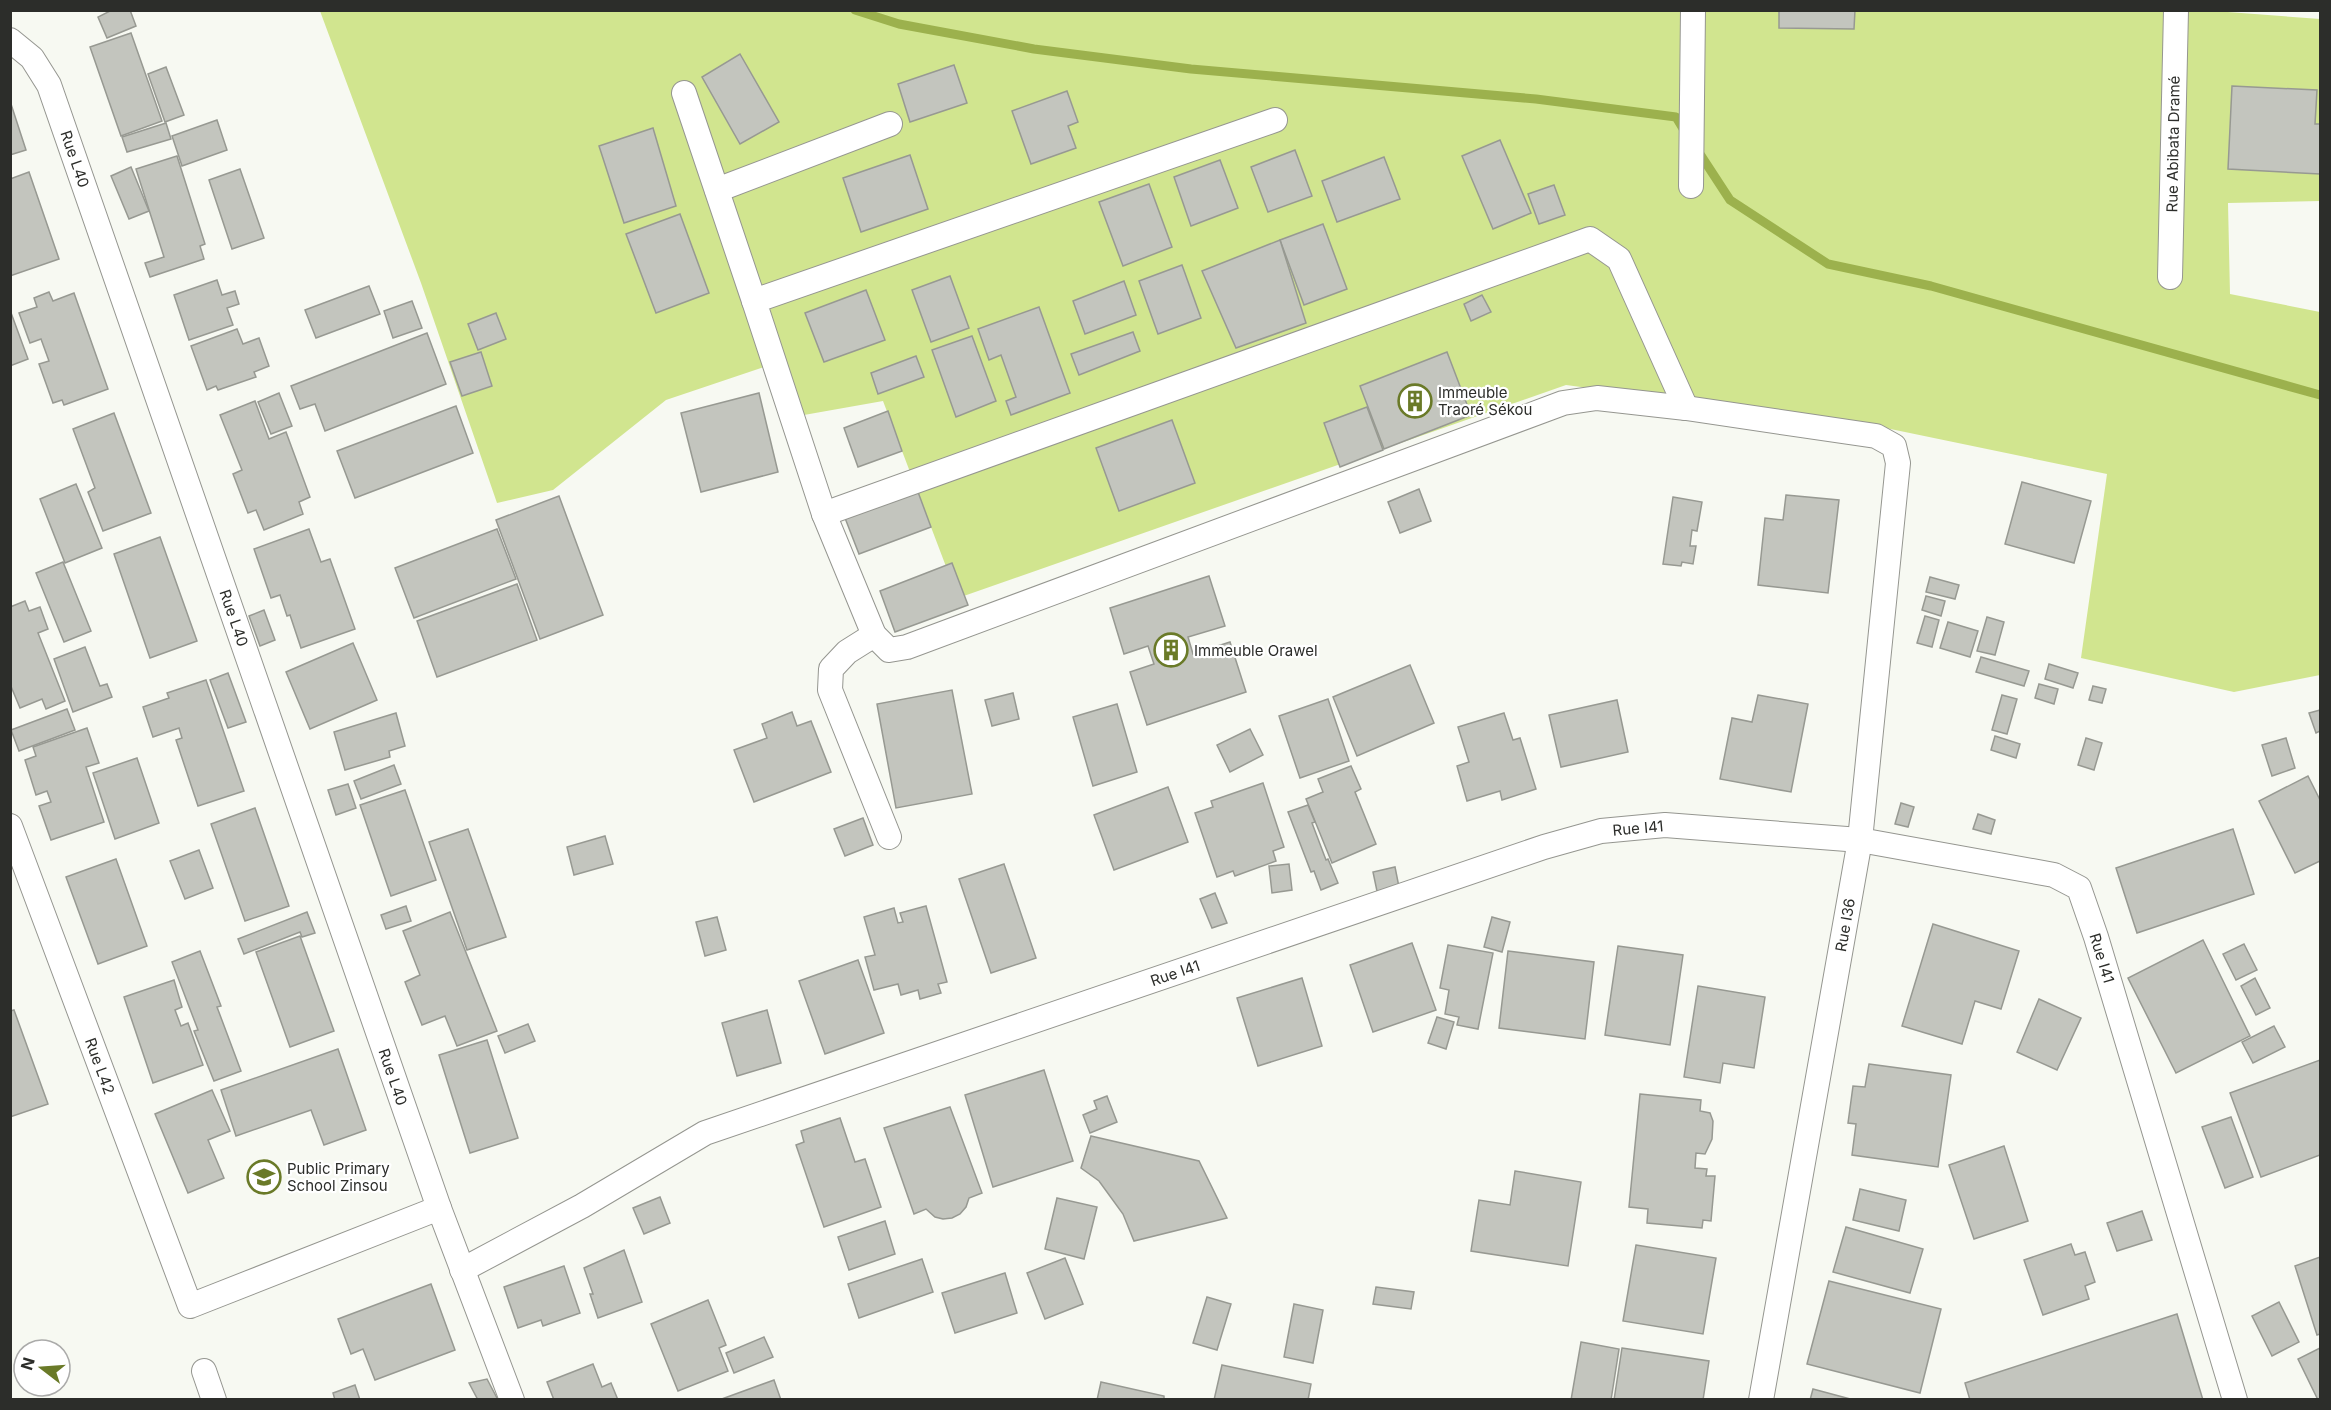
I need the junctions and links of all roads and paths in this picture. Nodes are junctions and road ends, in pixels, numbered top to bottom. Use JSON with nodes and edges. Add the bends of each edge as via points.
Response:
{"nodes":[{"id":1,"x":1693,"y":10,"type":"edge"},
{"id":2,"x":2176,"y":10,"type":"edge"},
{"id":3,"x":10,"y":40,"type":"edge"},
{"id":4,"x":684,"y":93,"type":"dead end"},
{"id":5,"x":1275,"y":120,"type":"dead end"},
{"id":6,"x":890,"y":124,"type":"dead end"},
{"id":7,"x":1691,"y":186,"type":"dead end"},
{"id":8,"x":717,"y":190,"type":"junction"},
{"id":9,"x":2170,"y":277,"type":"dead end"},
{"id":10,"x":754,"y":301,"type":"junction"},
{"id":11,"x":1686,"y":408,"type":"junction"},
{"id":12,"x":824,"y":514,"type":"junction"},
{"id":13,"x":874,"y":635,"type":"junction"},
{"id":14,"x":10,"y":826,"type":"edge"},
{"id":15,"x":889,"y":837,"type":"dead end"},
{"id":16,"x":1860,"y":840,"type":"junction"},
{"id":17,"x":439,"y":1208,"type":"junction"},
{"id":18,"x":462,"y":1270,"type":"junction"},
{"id":19,"x":204,"y":1371,"type":"dead end"},
{"id":20,"x":214,"y":1400,"type":"edge"},
{"id":21,"x":512,"y":1400,"type":"edge"},
{"id":22,"x":1761,"y":1400,"type":"edge"},
{"id":23,"x":2235,"y":1400,"type":"edge"}],
"edges":[{"from":1,"to":7,"type":"street"},
{"from":2,"to":9,"type":"street","name":"Rue Abibata Dramé"},
{"from":3,"to":17,"type":"street","name":"Rue L40","via":[[32,58],[49,85]]},
{"from":4,"to":8,"type":"street"},
{"from":5,"to":10,"type":"street"},
{"from":6,"to":8,"type":"street"},
{"from":8,"to":10,"type":"street"},
{"from":10,"to":12,"type":"street"},
{"from":11,"to":12,"type":"street","via":[[1619,259],[1590,239]]},
{"from":11,"to":13,"type":"street","via":[[1597,398],[1563,403],[907,647],[889,650]]},
{"from":11,"to":16,"type":"street","name":"Rue I36","via":[[1876,436],[1894,446],[1898,463]]},
{"from":12,"to":13,"type":"street"},
{"from":13,"to":15,"type":"street","via":[[847,652],[831,669],[830,690]]},
{"from":14,"to":17,"type":"street","name":"Rue L42","via":[[190,1306]]},
{"from":16,"to":18,"type":"street","name":"Rue I41","via":[[1665,825],[1601,831],[1533,851],[705,1133],[582,1206]]},
{"from":16,"to":22,"type":"street","name":"Rue I36"},
{"from":16,"to":23,"type":"street","name":"Rue I41","via":[[2054,876],[2079,888]]},
{"from":17,"to":18,"type":"street","name":"Rue L40"},
{"from":18,"to":21,"type":"street","name":"Rue L40"},
{"from":19,"to":20,"type":"street"}]}
